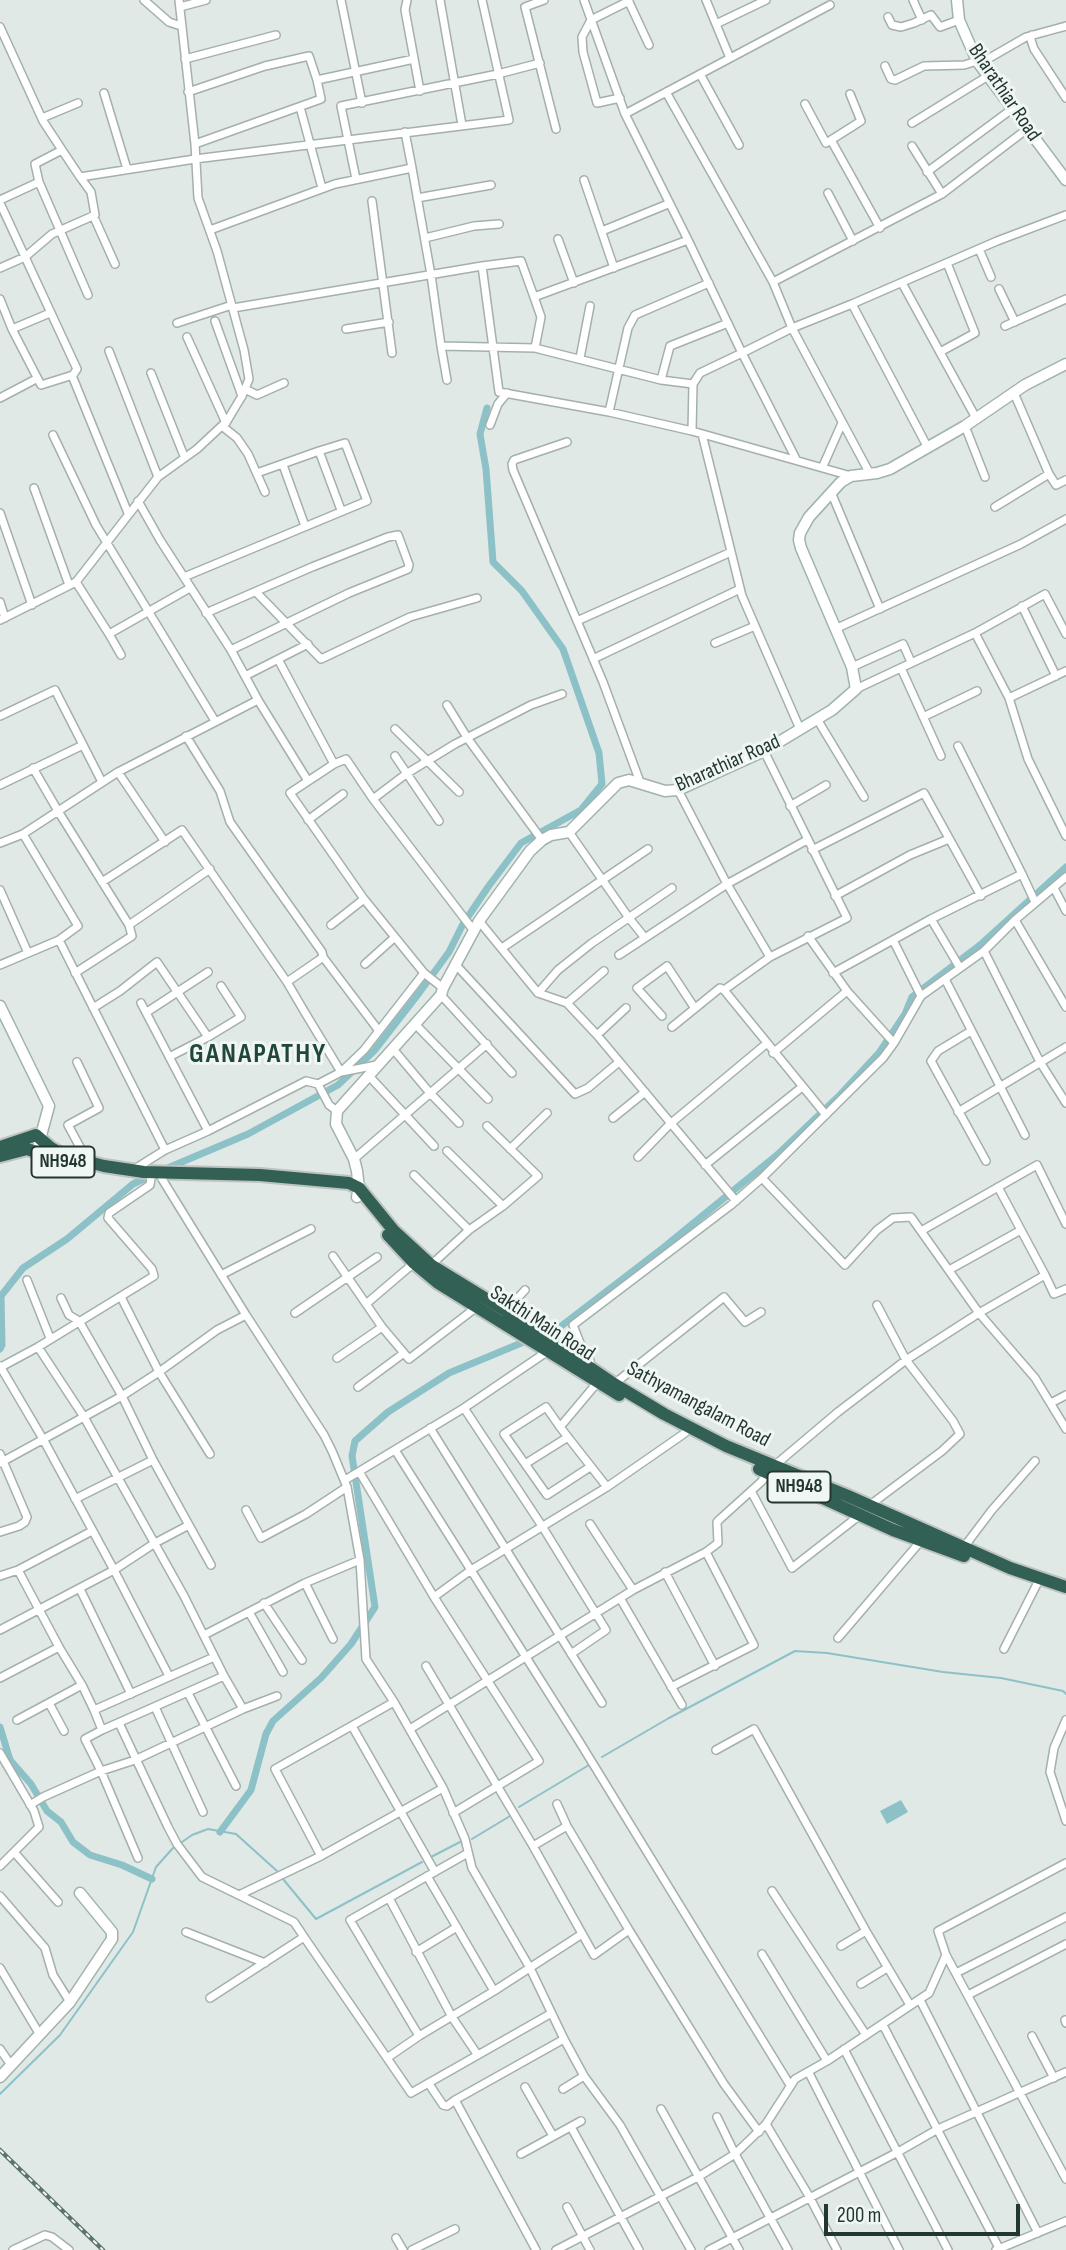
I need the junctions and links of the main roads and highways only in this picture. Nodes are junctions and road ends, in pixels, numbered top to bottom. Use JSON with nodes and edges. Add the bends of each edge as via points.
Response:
{"nodes":[{"id":1,"x":957,"y":0,"type":"edge"},
{"id":2,"x":1066,"y":180,"type":"edge"},
{"id":3,"x":1066,"y":364,"type":"edge"},
{"id":4,"x":0,"y":1006,"type":"edge"},
{"id":5,"x":40,"y":1138,"type":"junction"},
{"id":6,"x":0,"y":1147,"type":"edge"},
{"id":7,"x":36,"y":1152,"type":"junction"},
{"id":8,"x":0,"y":1156,"type":"edge"},
{"id":9,"x":145,"y":1176,"type":"junction"},
{"id":10,"x":358,"y":1192,"type":"junction"},
{"id":11,"x":523,"y":1328,"type":"junction"},
{"id":12,"x":550,"y":1348,"type":"junction"},
{"id":13,"x":771,"y":1470,"type":"junction"},
{"id":14,"x":865,"y":1510,"type":"junction"},
{"id":15,"x":1066,"y":1587,"type":"edge"},
{"id":16,"x":1066,"y":1595,"type":"edge"},
{"id":17,"x":80,"y":1893,"type":"dead end"},
{"id":18,"x":0,"y":2077,"type":"edge"}],
"edges":[{"from":1,"to":2,"type":"main road","name":"Bharathiar Road","via":[[959,20],[978,62]]},
{"from":3,"to":10,"type":"main road","name":"Bharathiar Road","via":[[890,469],[851,476],[809,517],[799,540],[852,667],[856,689],[832,710],[764,751],[678,790],[665,791],[629,780],[618,783],[569,831],[551,835],[530,850],[475,928],[442,990],[416,1025],[333,1108],[354,1159]]},
{"from":4,"to":5,"type":"main road","via":[[49,1107]]},
{"from":5,"to":6,"type":"highway","number":"NH948","via":[[30,1136]]},
{"from":5,"to":7,"type":"main road"},
{"from":5,"to":9,"type":"highway","number":"NH948","via":[[65,1156]]},
{"from":7,"to":8,"type":"highway","number":"NH948","via":[[27,1149]]},
{"from":7,"to":9,"type":"highway","number":"NH948","via":[[81,1168]]},
{"from":9,"to":10,"type":"highway","number":"NH948","via":[[265,1181]]},
{"from":9,"to":10,"type":"highway","number":"NH948","via":[[260,1175],[349,1183]]},
{"from":10,"to":11,"type":"highway","number":"NH948","via":[[431,1265],[506,1311]]},
{"from":10,"to":11,"type":"highway","name":"Sakthi Main Road","number":"NH948","via":[[398,1248],[438,1283]]},
{"from":11,"to":12,"type":"highway","name":"Sakthi Main Road","number":"NH948"},
{"from":12,"to":13,"type":"highway","name":"Sathyamangalam Road","number":"NH948"},
{"from":12,"to":13,"type":"highway","name":"Sakthi Main Road","number":"NH948","via":[[597,1383],[685,1433],[738,1460]]},
{"from":13,"to":14,"type":"highway","name":"Sakthi Main Road","number":"NH948"},
{"from":14,"to":15,"type":"highway","number":"NH948"},
{"from":14,"to":16,"type":"highway","name":"Sakthi Main Road","number":"NH948","via":[[920,1542]]},
{"from":17,"to":18,"type":"main road","via":[[112,1932],[112,1939],[70,2002]]}]}
